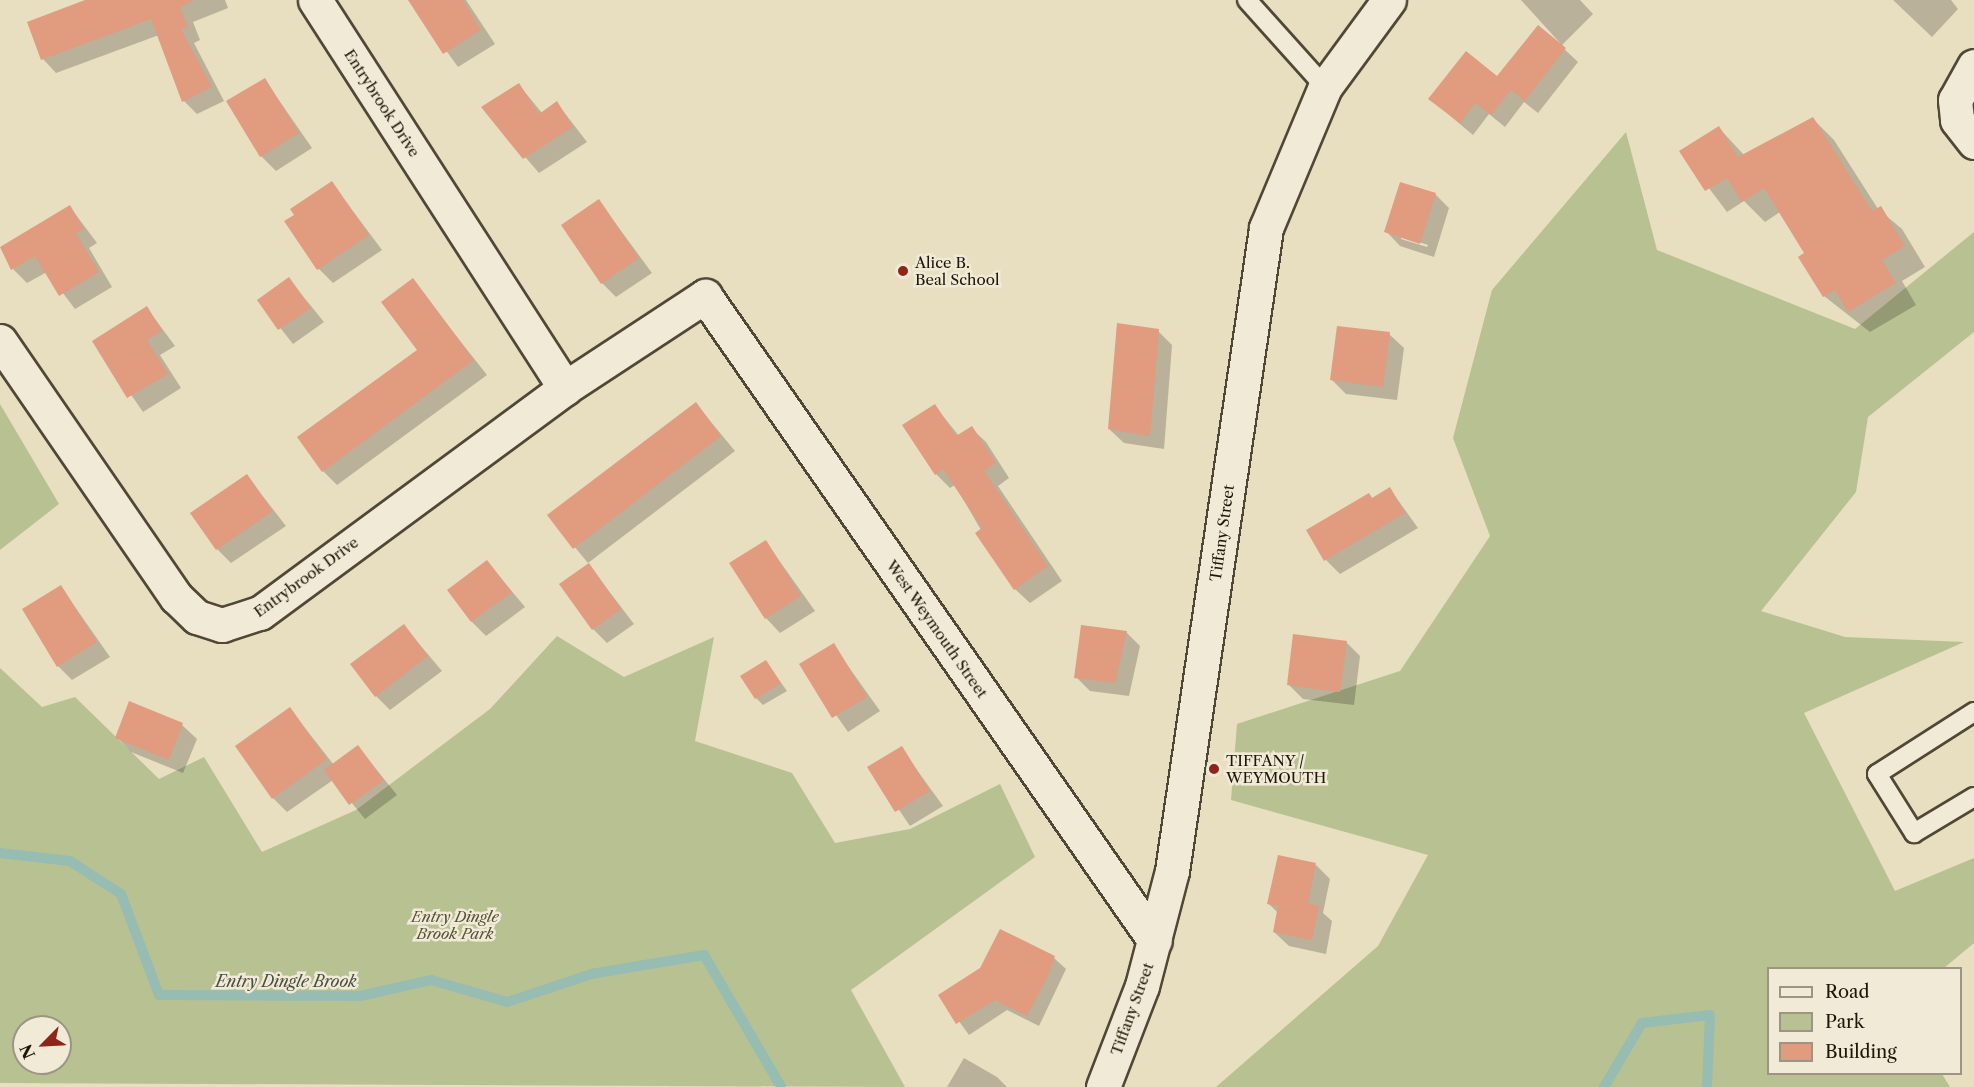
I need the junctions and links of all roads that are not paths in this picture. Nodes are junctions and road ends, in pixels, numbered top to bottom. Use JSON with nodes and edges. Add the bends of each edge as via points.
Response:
{"nodes":[{"id":1,"x":315,"y":0,"type":"edge"},
{"id":2,"x":1247,"y":0,"type":"edge"},
{"id":3,"x":1389,"y":0,"type":"edge"},
{"id":4,"x":1974,"y":66,"type":"edge"},
{"id":5,"x":1325,"y":87,"type":"junction"},
{"id":6,"x":1974,"y":142,"type":"edge"},
{"id":7,"x":719,"y":315,"type":"joint"},
{"id":8,"x":0,"y":341,"type":"edge"},
{"id":9,"x":566,"y":388,"type":"junction"},
{"id":10,"x":1974,"y":712,"type":"edge"},
{"id":11,"x":1974,"y":797,"type":"edge"},
{"id":12,"x":1155,"y":941,"type":"junction"},
{"id":13,"x":1103,"y":1087,"type":"edge"}],
"edges":[{"from":1,"to":9,"type":"street","name":"Entrybrook Drive"},
{"from":2,"to":5,"type":"lane"},
{"from":3,"to":5,"type":"street","name":"Tiffany Street"},
{"from":4,"to":6,"type":"street","via":[[1961,80],[1955,100],[1957,120]]},
{"from":5,"to":12,"type":"street","name":"Tiffany Street","via":[[1272,206],[1257,271],[1190,766]]},
{"from":7,"to":9,"type":"street","name":"Entrybrook Drive","via":[[705,296]]},
{"from":7,"to":12,"type":"street","name":"West Weymouth Street"},
{"from":8,"to":9,"type":"street","name":"Entrybrook Drive","via":[[176,597],[197,617],[222,625],[261,613]]},
{"from":10,"to":11,"type":"lane","via":[[1877,774],[1914,833]]},
{"from":12,"to":13,"type":"street","name":"Tiffany Street"}]}
